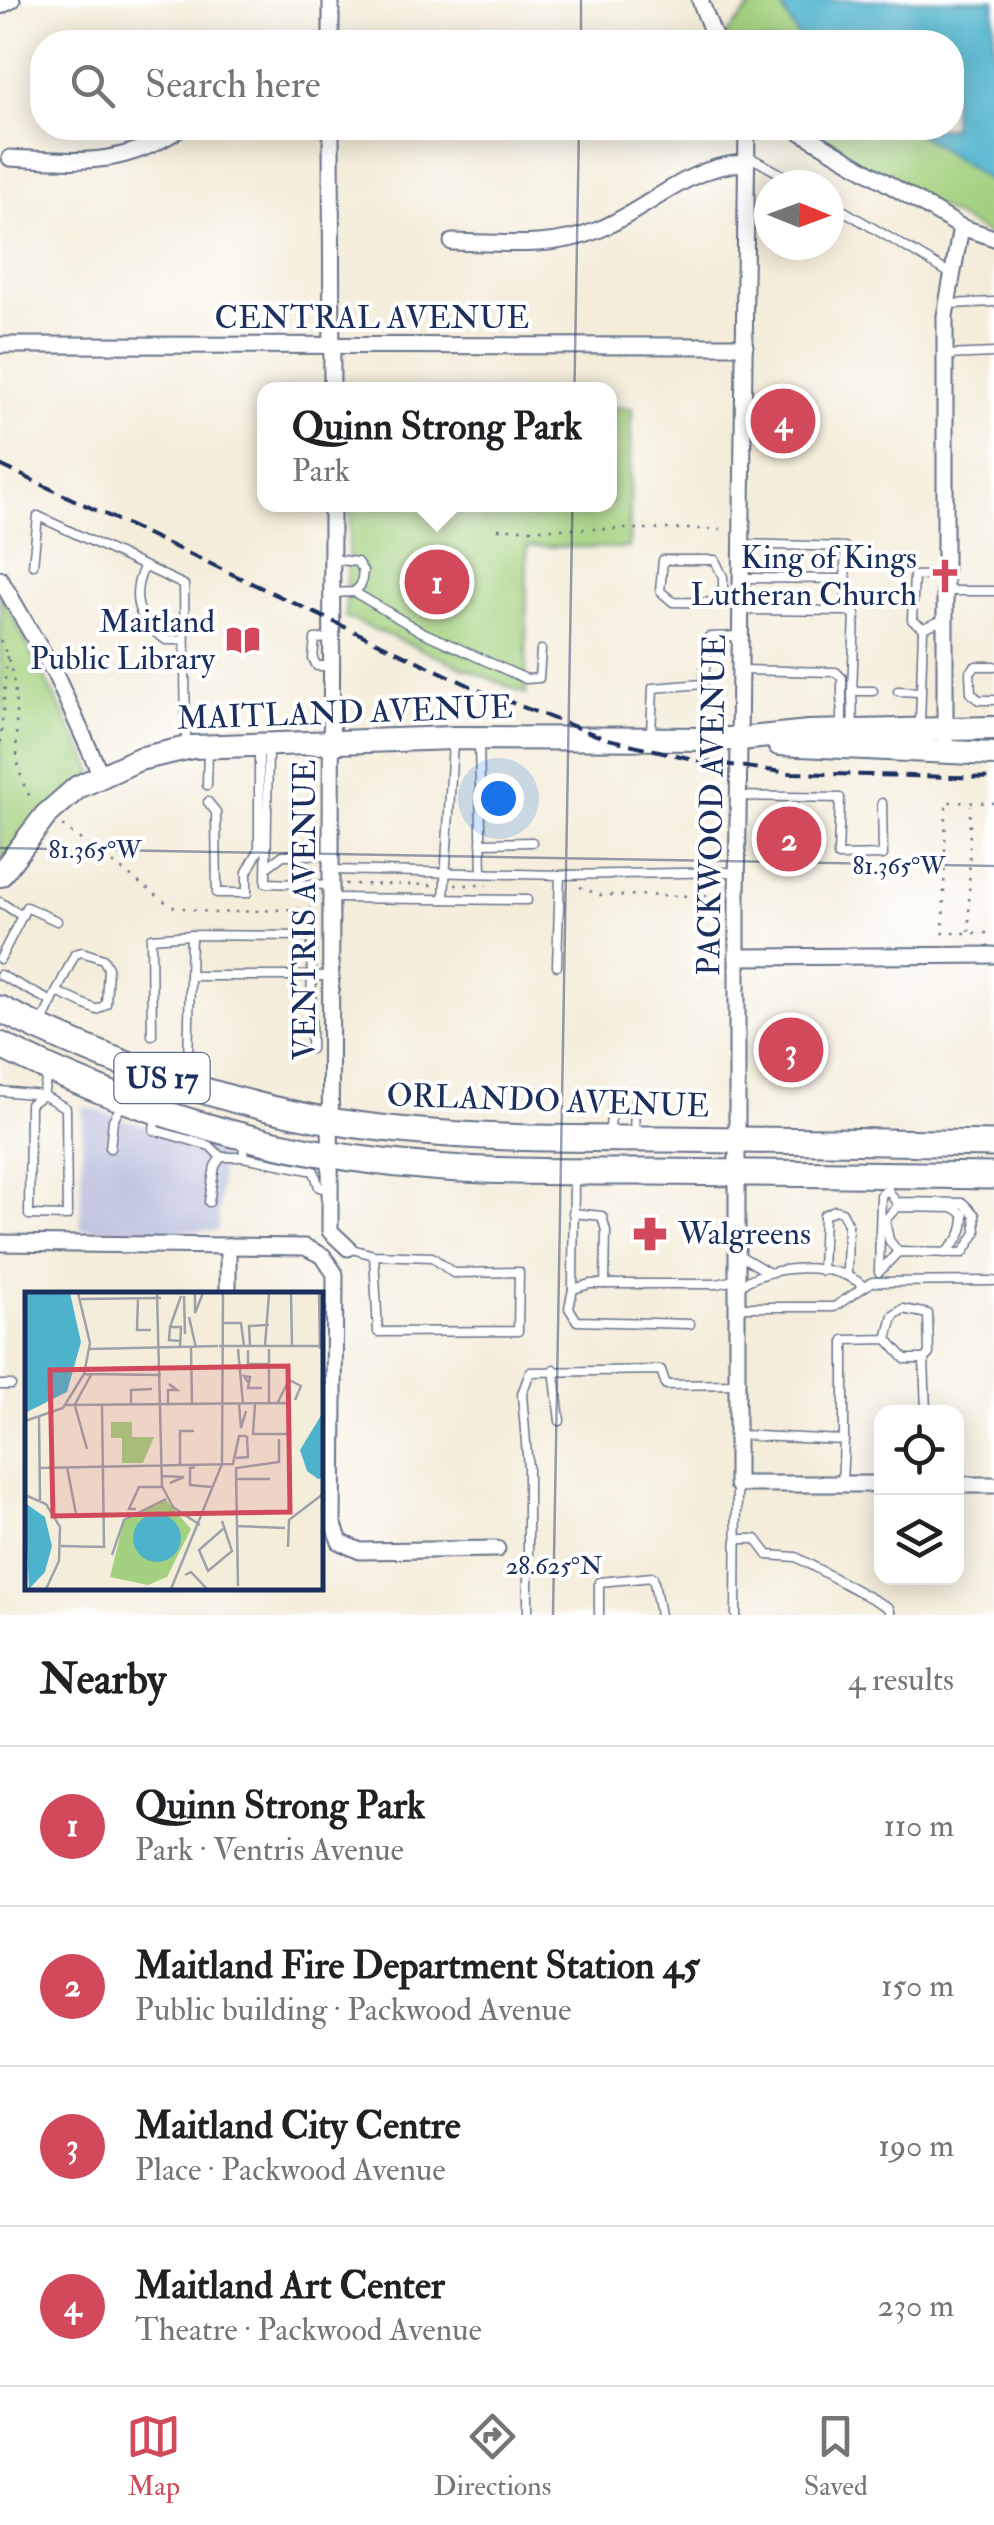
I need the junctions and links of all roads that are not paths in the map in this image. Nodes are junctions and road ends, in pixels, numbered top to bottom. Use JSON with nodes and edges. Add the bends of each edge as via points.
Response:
{"nodes":[{"id":1,"x":12,"y":0,"type":"edge"},
{"id":2,"x":330,"y":0,"type":"edge"},
{"id":3,"x":700,"y":0,"type":"edge"},
{"id":4,"x":0,"y":6,"type":"edge"},
{"id":5,"x":331,"y":30,"type":"edge"},
{"id":6,"x":711,"y":30,"type":"edge"},
{"id":7,"x":159,"y":140,"type":"edge"},
{"id":8,"x":331,"y":140,"type":"edge"},
{"id":9,"x":746,"y":140,"type":"edge"},
{"id":10,"x":814,"y":140,"type":"edge"},
{"id":11,"x":10,"y":158,"type":"dead end"},
{"id":12,"x":744,"y":158,"type":"junction"},
{"id":13,"x":769,"y":170,"type":"edge"},
{"id":14,"x":844,"y":211,"type":"edge"},
{"id":15,"x":961,"y":227,"type":"junction"},
{"id":16,"x":994,"y":238,"type":"edge"},
{"id":17,"x":452,"y":242,"type":"dead end"},
{"id":18,"x":951,"y":274,"type":"junction"},
{"id":19,"x":994,"y":302,"type":"edge"},
{"id":20,"x":947,"y":304,"type":"junction"},
{"id":21,"x":332,"y":344,"type":"junction"},
{"id":22,"x":0,"y":345,"type":"edge"},
{"id":23,"x":745,"y":346,"type":"junction"},
{"id":24,"x":945,"y":354,"type":"junction"},
{"id":25,"x":994,"y":354,"type":"edge"},
{"id":26,"x":332,"y":382,"type":"edge"},
{"id":27,"x":332,"y":512,"type":"edge"},
{"id":28,"x":743,"y":537,"type":"junction"},
{"id":29,"x":332,"y":559,"type":"junction"},
{"id":30,"x":34,"y":565,"type":"dead end"},
{"id":31,"x":144,"y":567,"type":"junction"},
{"id":32,"x":742,"y":578,"type":"junction"},
{"id":33,"x":0,"y":579,"type":"edge"},
{"id":34,"x":847,"y":580,"type":"junction"},
{"id":35,"x":945,"y":583,"type":"junction"},
{"id":36,"x":994,"y":591,"type":"edge"},
{"id":37,"x":332,"y":592,"type":"junction"},
{"id":38,"x":354,"y":592,"type":"junction"},
{"id":39,"x":723,"y":603,"type":"junction"},
{"id":40,"x":742,"y":607,"type":"junction"},
{"id":41,"x":846,"y":612,"type":"junction"},
{"id":42,"x":945,"y":619,"type":"junction"},
{"id":43,"x":923,"y":628,"type":"junction"},
{"id":44,"x":742,"y":636,"type":"junction"},
{"id":45,"x":184,"y":640,"type":"junction"},
{"id":46,"x":542,"y":650,"type":"dead end"},
{"id":47,"x":994,"y":666,"type":"edge"},
{"id":48,"x":742,"y":670,"type":"junction"},
{"id":49,"x":852,"y":691,"type":"junction"},
{"id":50,"x":874,"y":691,"type":"dead end"},
{"id":51,"x":898,"y":691,"type":"dead end"},
{"id":52,"x":920,"y":692,"type":"junction"},
{"id":53,"x":994,"y":700,"type":"edge"},
{"id":54,"x":946,"y":728,"type":"junction"},
{"id":55,"x":994,"y":728,"type":"edge"},
{"id":56,"x":920,"y":729,"type":"junction"},
{"id":57,"x":848,"y":731,"type":"junction"},
{"id":58,"x":454,"y":738,"type":"junction"},
{"id":59,"x":480,"y":738,"type":"junction"},
{"id":60,"x":333,"y":739,"type":"junction"},
{"id":61,"x":650,"y":739,"type":"junction"},
{"id":62,"x":740,"y":740,"type":"junction"},
{"id":63,"x":263,"y":743,"type":"junction"},
{"id":64,"x":197,"y":747,"type":"junction"},
{"id":65,"x":945,"y":754,"type":"junction"},
{"id":66,"x":994,"y":754,"type":"edge"},
{"id":67,"x":100,"y":774,"type":"junction"},
{"id":68,"x":208,"y":785,"type":"dead end"},
{"id":69,"x":738,"y":796,"type":"junction"},
{"id":70,"x":208,"y":802,"type":"dead end"},
{"id":71,"x":882,"y":803,"type":"dead end"},
{"id":72,"x":482,"y":842,"type":"junction"},
{"id":73,"x":532,"y":842,"type":"dead end"},
{"id":74,"x":266,"y":867,"type":"junction"},
{"id":75,"x":738,"y":872,"type":"junction"},
{"id":76,"x":445,"y":873,"type":"junction"},
{"id":77,"x":482,"y":873,"type":"junction"},
{"id":78,"x":0,"y":875,"type":"edge"},
{"id":79,"x":560,"y":875,"type":"junction"},
{"id":80,"x":332,"y":877,"type":"junction"},
{"id":81,"x":444,"y":899,"type":"junction"},
{"id":82,"x":527,"y":900,"type":"dead end"},
{"id":83,"x":0,"y":902,"type":"edge"},
{"id":84,"x":22,"y":916,"type":"junction"},
{"id":85,"x":57,"y":921,"type":"dead end"},
{"id":86,"x":191,"y":935,"type":"junction"},
{"id":87,"x":332,"y":935,"type":"junction"},
{"id":88,"x":312,"y":936,"type":"junction"},
{"id":89,"x":994,"y":955,"type":"edge"},
{"id":90,"x":737,"y":956,"type":"junction"},
{"id":91,"x":0,"y":959,"type":"edge"},
{"id":92,"x":557,"y":966,"type":"dead end"},
{"id":93,"x":0,"y":975,"type":"edge"},
{"id":94,"x":190,"y":976,"type":"junction"},
{"id":95,"x":313,"y":976,"type":"junction"},
{"id":96,"x":332,"y":976,"type":"junction"},
{"id":97,"x":57,"y":992,"type":"junction"},
{"id":98,"x":52,"y":1002,"type":"junction"},
{"id":99,"x":0,"y":1009,"type":"edge"},
{"id":100,"x":39,"y":1028,"type":"junction"},
{"id":101,"x":152,"y":1035,"type":"dead end"},
{"id":102,"x":0,"y":1045,"type":"edge"},
{"id":103,"x":311,"y":1049,"type":"dead end"},
{"id":104,"x":49,"y":1068,"type":"junction"},
{"id":105,"x":181,"y":1084,"type":"junction"},
{"id":106,"x":0,"y":1091,"type":"edge"},
{"id":107,"x":43,"y":1095,"type":"junction"},
{"id":108,"x":125,"y":1099,"type":"junction"},
{"id":109,"x":613,"y":1100,"type":"dead end"},
{"id":110,"x":635,"y":1100,"type":"dead end"},
{"id":111,"x":333,"y":1121,"type":"junction"},
{"id":112,"x":206,"y":1135,"type":"junction"},
{"id":113,"x":621,"y":1139,"type":"junction"},
{"id":114,"x":738,"y":1140,"type":"junction"},
{"id":115,"x":994,"y":1144,"type":"edge"},
{"id":116,"x":244,"y":1146,"type":"junction"},
{"id":117,"x":110,"y":1148,"type":"dead end"},
{"id":118,"x":221,"y":1157,"type":"junction"},
{"id":119,"x":318,"y":1159,"type":"junction"},
{"id":120,"x":574,"y":1172,"type":"junction"},
{"id":121,"x":738,"y":1173,"type":"junction"},
{"id":122,"x":994,"y":1176,"type":"edge"},
{"id":123,"x":888,"y":1182,"type":"junction"},
{"id":124,"x":209,"y":1202,"type":"dead end"},
{"id":125,"x":574,"y":1212,"type":"junction"},
{"id":126,"x":0,"y":1243,"type":"edge"},
{"id":127,"x":228,"y":1246,"type":"junction"},
{"id":128,"x":348,"y":1248,"type":"joint"},
{"id":129,"x":898,"y":1252,"type":"junction"},
{"id":130,"x":945,"y":1253,"type":"junction"},
{"id":131,"x":374,"y":1255,"type":"junction"},
{"id":132,"x":739,"y":1255,"type":"junction"},
{"id":133,"x":766,"y":1270,"type":"junction"},
{"id":134,"x":822,"y":1271,"type":"junction"},
{"id":135,"x":847,"y":1272,"type":"junction"},
{"id":136,"x":878,"y":1277,"type":"junction"},
{"id":137,"x":994,"y":1281,"type":"edge"},
{"id":138,"x":739,"y":1283,"type":"junction"},
{"id":139,"x":605,"y":1284,"type":"junction"},
{"id":140,"x":864,"y":1286,"type":"junction"},
{"id":141,"x":573,"y":1289,"type":"junction"},
{"id":142,"x":228,"y":1292,"type":"edge"},
{"id":143,"x":739,"y":1308,"type":"junction"},
{"id":144,"x":690,"y":1324,"type":"dead end"},
{"id":145,"x":886,"y":1339,"type":"junction"},
{"id":146,"x":924,"y":1359,"type":"junction"},
{"id":147,"x":554,"y":1369,"type":"junction"},
{"id":148,"x":738,"y":1384,"type":"junction"},
{"id":149,"x":0,"y":1385,"type":"edge"},
{"id":150,"x":11,"y":1385,"type":"dead end"},
{"id":151,"x":926,"y":1405,"type":"edge"},
{"id":152,"x":560,"y":1421,"type":"dead end"},
{"id":153,"x":737,"y":1435,"type":"junction"},
{"id":154,"x":844,"y":1440,"type":"junction"},
{"id":155,"x":737,"y":1484,"type":"junction"},
{"id":156,"x":842,"y":1484,"type":"junction"},
{"id":157,"x":874,"y":1484,"type":"edge"},
{"id":158,"x":964,"y":1484,"type":"edge"},
{"id":159,"x":994,"y":1485,"type":"edge"},
{"id":160,"x":737,"y":1539,"type":"junction"},
{"id":161,"x":497,"y":1549,"type":"dead end"},
{"id":162,"x":528,"y":1615,"type":"edge"},
{"id":163,"x":599,"y":1615,"type":"edge"},
{"id":164,"x":660,"y":1615,"type":"edge"},
{"id":165,"x":736,"y":1615,"type":"edge"},
{"id":166,"x":891,"y":1615,"type":"edge"}],
"edges":[{"from":1,"to":4,"type":"street"},
{"from":2,"to":5,"type":"street"},
{"from":3,"to":6,"type":"street"},
{"from":7,"to":11,"type":"street","via":[[128,157],[97,162]]},
{"from":8,"to":21,"type":"street"},
{"from":9,"to":12,"type":"street","name":"PACKWOOD AVENUE"},
{"from":10,"to":15,"type":"street"},
{"from":12,"to":13,"type":"lane"},
{"from":12,"to":17,"type":"street","via":[[715,165],[581,236],[543,243]]},
{"from":12,"to":23,"type":"street","name":"PACKWOOD AVENUE"},
{"from":14,"to":18,"type":"lane"},
{"from":15,"to":16,"type":"street"},
{"from":15,"to":18,"type":"street"},
{"from":18,"to":20,"type":"street"},
{"from":19,"to":20,"type":"lane"},
{"from":20,"to":24,"type":"street"},
{"from":21,"to":22,"type":"street","name":"CENTRAL AVENUE"},
{"from":21,"to":23,"type":"street","name":"CENTRAL AVENUE"},
{"from":21,"to":26,"type":"street"},
{"from":23,"to":28,"type":"street","name":"PACKWOOD AVENUE"},
{"from":24,"to":25,"type":"lane"},
{"from":24,"to":35,"type":"street"},
{"from":27,"to":29,"type":"street","name":"VENTRIS AVENUE"},
{"from":28,"to":32,"type":"street","name":"PACKWOOD AVENUE"},
{"from":28,"to":34,"type":"lane","via":[[845,547]]},
{"from":29,"to":37,"type":"street","name":"VENTRIS AVENUE"},
{"from":29,"to":38,"type":"lane","via":[[361,566],[363,579]]},
{"from":30,"to":31,"type":"lane","via":[[38,516]]},
{"from":31,"to":45,"type":"lane","via":[[184,586]]},
{"from":31,"to":45,"type":"lane","via":[[136,585],[140,612],[166,640]]},
{"from":32,"to":34,"type":"lane"},
{"from":32,"to":40,"type":"street","name":"PACKWOOD AVENUE"},
{"from":33,"to":67,"type":"street","via":[[55,674]]},
{"from":34,"to":41,"type":"lane"},
{"from":35,"to":36,"type":"lane"},
{"from":35,"to":42,"type":"street"},
{"from":35,"to":43,"type":"lane","via":[[914,576],[912,620]]},
{"from":37,"to":38,"type":"lane"},
{"from":37,"to":60,"type":"street","name":"VENTRIS AVENUE"},
{"from":38,"to":46,"type":"lane","via":[[420,631],[526,678],[539,678]]},
{"from":39,"to":39,"type":"lane","via":[[667,600],[660,591],[663,560],[715,560]]},
{"from":39,"to":40,"type":"lane"},
{"from":40,"to":41,"type":"lane"},
{"from":40,"to":44,"type":"street","name":"PACKWOOD AVENUE"},
{"from":41,"to":49,"type":"lane","via":[[854,614]]},
{"from":42,"to":43,"type":"lane"},
{"from":42,"to":54,"type":"street"},
{"from":43,"to":52,"type":"lane"},
{"from":44,"to":48,"type":"street","name":"PACKWOOD AVENUE"},
{"from":44,"to":61,"type":"lane","via":[[708,637],[703,684],[653,688]]},
{"from":45,"to":64,"type":"lane"},
{"from":47,"to":53,"type":"lane","via":[[970,672],[971,693]]},
{"from":48,"to":57,"type":"lane","via":[[836,672]]},
{"from":48,"to":62,"type":"street","name":"PACKWOOD AVENUE"},
{"from":49,"to":50,"type":"lane"},
{"from":49,"to":57,"type":"lane"},
{"from":51,"to":52,"type":"lane"},
{"from":52,"to":56,"type":"lane"},
{"from":54,"to":55,"type":"main road","name":"MAITLAND AVENUE"},
{"from":54,"to":56,"type":"main road","name":"MAITLAND AVENUE"},
{"from":54,"to":65,"type":"street"},
{"from":56,"to":57,"type":"main road","name":"MAITLAND AVENUE"},
{"from":57,"to":62,"type":"main road","name":"MAITLAND AVENUE"},
{"from":58,"to":59,"type":"main road","name":"MAITLAND AVENUE"},
{"from":58,"to":60,"type":"main road","name":"MAITLAND AVENUE"},
{"from":58,"to":76,"type":"lane"},
{"from":59,"to":61,"type":"main road","name":"MAITLAND AVENUE"},
{"from":59,"to":72,"type":"lane"},
{"from":60,"to":63,"type":"main road","name":"MAITLAND AVENUE"},
{"from":60,"to":80,"type":"street","name":"VENTRIS AVENUE"},
{"from":61,"to":62,"type":"main road","name":"MAITLAND AVENUE"},
{"from":62,"to":65,"type":"main road","name":"MAITLAND AVENUE"},
{"from":62,"to":69,"type":"street","name":"PACKWOOD AVENUE"},
{"from":63,"to":64,"type":"main road","name":"MAITLAND AVENUE"},
{"from":63,"to":70,"type":"lane","via":[[259,850],[247,872],[246,893],[216,893],[216,812]]},
{"from":63,"to":74,"type":"lane"},
{"from":64,"to":67,"type":"main road","name":"MAITLAND AVENUE"},
{"from":64,"to":68,"type":"lane"},
{"from":65,"to":66,"type":"main road","name":"MAITLAND AVENUE"},
{"from":67,"to":78,"type":"main road","name":"MAITLAND AVENUE","via":[[46,815]]},
{"from":69,"to":71,"type":"lane","via":[[840,798],[838,856],[883,855]]},
{"from":69,"to":75,"type":"street","name":"PACKWOOD AVENUE"},
{"from":72,"to":73,"type":"lane"},
{"from":72,"to":77,"type":"lane"},
{"from":74,"to":80,"type":"lane","via":[[283,854]]},
{"from":74,"to":80,"type":"lane","via":[[266,883]]},
{"from":75,"to":79,"type":"lane"},
{"from":75,"to":90,"type":"street","name":"PACKWOOD AVENUE"},
{"from":76,"to":77,"type":"lane"},
{"from":76,"to":80,"type":"lane"},
{"from":76,"to":81,"type":"lane"},
{"from":77,"to":79,"type":"lane"},
{"from":79,"to":92,"type":"lane"},
{"from":80,"to":81,"type":"lane"},
{"from":80,"to":87,"type":"street","name":"VENTRIS AVENUE"},
{"from":81,"to":82,"type":"lane"},
{"from":83,"to":84,"type":"lane"},
{"from":84,"to":85,"type":"lane","via":[[26,908]]},
{"from":84,"to":91,"type":"lane"},
{"from":86,"to":88,"type":"lane"},
{"from":86,"to":94,"type":"lane"},
{"from":86,"to":101,"type":"lane","via":[[151,938]]},
{"from":87,"to":88,"type":"lane"},
{"from":87,"to":96,"type":"street","name":"VENTRIS AVENUE"},
{"from":88,"to":95,"type":"lane"},
{"from":89,"to":90,"type":"street"},
{"from":90,"to":114,"type":"street","name":"PACKWOOD AVENUE"},
{"from":93,"to":98,"type":"lane"},
{"from":94,"to":95,"type":"lane"},
{"from":94,"to":105,"type":"lane","via":[[188,1065]]},
{"from":95,"to":96,"type":"lane"},
{"from":95,"to":103,"type":"lane"},
{"from":96,"to":111,"type":"street","name":"VENTRIS AVENUE"},
{"from":97,"to":97,"type":"lane","via":[[75,954],[103,959],[106,1004],[97,1010]]},
{"from":97,"to":98,"type":"lane"},
{"from":98,"to":100,"type":"lane"},
{"from":99,"to":100,"type":"main road","name":"ORLANDO AVENUE","number":"US 17"},
{"from":100,"to":105,"type":"main road","name":"ORLANDO AVENUE","number":"US 17"},
{"from":102,"to":104,"type":"main road","name":"ORLANDO AVENUE","number":"US 17"},
{"from":104,"to":107,"type":"lane"},
{"from":104,"to":108,"type":"main road","name":"ORLANDO AVENUE","number":"US 17"},
{"from":105,"to":111,"type":"main road","name":"ORLANDO AVENUE","number":"US 17"},
{"from":106,"to":107,"type":"lane"},
{"from":107,"to":107,"type":"lane","via":[[30,1104],[29,1215],[67,1216],[66,1108]]},
{"from":108,"to":112,"type":"main road","name":"ORLANDO AVENUE","number":"US 17"},
{"from":108,"to":117,"type":"lane","via":[[113,1120]]},
{"from":109,"to":113,"type":"lane"},
{"from":110,"to":113,"type":"lane"},
{"from":111,"to":113,"type":"main road","name":"ORLANDO AVENUE","number":"US 17","via":[[482,1138]]},
{"from":111,"to":119,"type":"street","name":"VENTRIS AVENUE"},
{"from":112,"to":116,"type":"main road","name":"ORLANDO AVENUE","number":"US 17"},
{"from":112,"to":118,"type":"lane"},
{"from":113,"to":114,"type":"main road","name":"ORLANDO AVENUE","number":"US 17"},
{"from":114,"to":115,"type":"main road","name":"ORLANDO AVENUE","number":"US 17"},
{"from":114,"to":121,"type":"street","name":"PACKWOOD AVENUE"},
{"from":116,"to":118,"type":"lane"},
{"from":116,"to":119,"type":"main road","name":"ORLANDO AVENUE","number":"US 17"},
{"from":118,"to":124,"type":"lane"},
{"from":119,"to":120,"type":"main road","name":"ORLANDO AVENUE","number":"US 17"},
{"from":119,"to":128,"type":"street","name":"VENTRIS AVENUE","via":[[330,1190],[330,1231]]},
{"from":120,"to":121,"type":"main road","name":"ORLANDO AVENUE","number":"US 17"},
{"from":120,"to":125,"type":"lane"},
{"from":121,"to":123,"type":"main road","name":"ORLANDO AVENUE","number":"US 17"},
{"from":121,"to":132,"type":"street","name":"PACKWOOD AVENUE"},
{"from":122,"to":123,"type":"main road","name":"ORLANDO AVENUE","number":"US 17"},
{"from":123,"to":130,"type":"lane","via":[[896,1202],[963,1204],[975,1214],[976,1233],[963,1253]]},
{"from":123,"to":136,"type":"lane","via":[[881,1195]]},
{"from":125,"to":139,"type":"lane","via":[[602,1216]]},
{"from":125,"to":141,"type":"lane"},
{"from":126,"to":127,"type":"street"},
{"from":127,"to":142,"type":"street"},
{"from":127,"to":161,"type":"street","via":[[305,1248],[324,1256],[336,1274],[333,1522],[340,1542],[360,1551]]},
{"from":128,"to":131,"type":"lane"},
{"from":129,"to":130,"type":"lane"},
{"from":129,"to":130,"type":"lane","via":[[884,1228],[897,1207],[956,1208],[964,1228]]},
{"from":129,"to":136,"type":"lane"},
{"from":131,"to":131,"type":"lane","via":[[378,1332],[518,1332],[519,1272],[454,1272],[432,1256]]},
{"from":132,"to":133,"type":"lane"},
{"from":132,"to":138,"type":"street","name":"PACKWOOD AVENUE"},
{"from":133,"to":134,"type":"lane"},
{"from":133,"to":138,"type":"lane"},
{"from":134,"to":135,"type":"lane"},
{"from":134,"to":135,"type":"lane","via":[[824,1215],[835,1210],[848,1224]]},
{"from":135,"to":140,"type":"lane"},
{"from":136,"to":137,"type":"lane"},
{"from":136,"to":140,"type":"lane"},
{"from":138,"to":139,"type":"lane"},
{"from":138,"to":143,"type":"street","name":"PACKWOOD AVENUE"},
{"from":139,"to":141,"type":"lane"},
{"from":140,"to":143,"type":"lane","via":[[834,1307]]},
{"from":141,"to":144,"type":"lane","via":[[569,1308],[577,1322]]},
{"from":143,"to":148,"type":"street","name":"PACKWOOD AVENUE"},
{"from":145,"to":146,"type":"lane","via":[[905,1359]]},
{"from":145,"to":146,"type":"lane","via":[[902,1309],[928,1314]]},
{"from":145,"to":154,"type":"lane","via":[[844,1340]]},
{"from":146,"to":151,"type":"lane"},
{"from":147,"to":148,"type":"lane","via":[[660,1370],[666,1385]]},
{"from":147,"to":152,"type":"lane"},
{"from":147,"to":162,"type":"lane","via":[[530,1372],[522,1394]]},
{"from":148,"to":153,"type":"street","name":"PACKWOOD AVENUE"},
{"from":149,"to":150,"type":"lane"},
{"from":153,"to":154,"type":"lane"},
{"from":153,"to":155,"type":"street","name":"PACKWOOD AVENUE"},
{"from":154,"to":156,"type":"lane"},
{"from":155,"to":156,"type":"street"},
{"from":155,"to":160,"type":"lane"},
{"from":156,"to":157,"type":"street"},
{"from":158,"to":159,"type":"street"},
{"from":160,"to":165,"type":"lane"},
{"from":160,"to":166,"type":"lane","via":[[756,1540],[768,1554],[796,1556]]},
{"from":163,"to":164,"type":"lane","via":[[598,1582],[653,1577]]}]}
